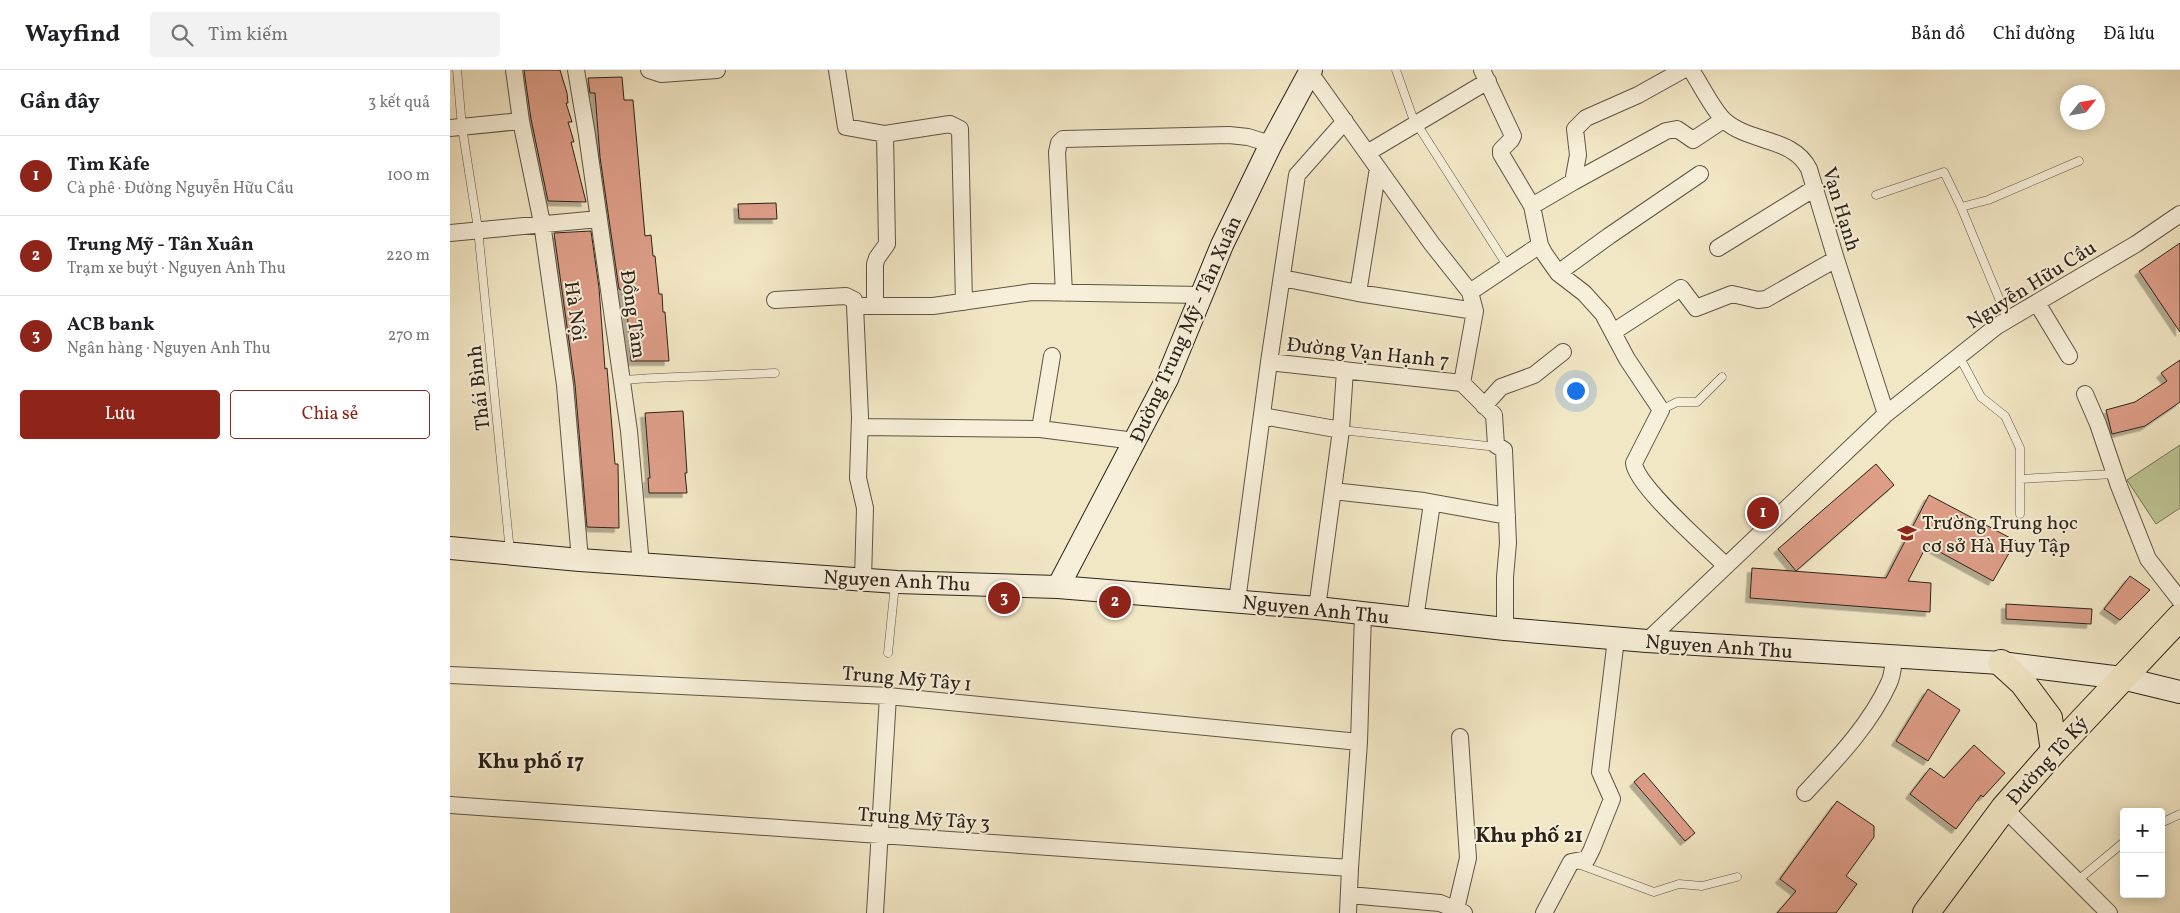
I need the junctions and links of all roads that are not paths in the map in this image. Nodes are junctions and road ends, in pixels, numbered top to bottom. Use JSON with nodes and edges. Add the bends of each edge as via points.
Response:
{"nodes":[{"id":1,"x":457,"y":70,"type":"edge"},
{"id":2,"x":514,"y":70,"type":"edge"},
{"id":3,"x":576,"y":70,"type":"edge"},
{"id":4,"x":649,"y":70,"type":"edge"},
{"id":5,"x":717,"y":70,"type":"edge"},
{"id":6,"x":837,"y":70,"type":"edge"},
{"id":7,"x":1309,"y":70,"type":"edge"},
{"id":8,"x":1396,"y":70,"type":"edge"},
{"id":9,"x":1683,"y":70,"type":"edge"},
{"id":10,"x":1691,"y":70,"type":"edge"},
{"id":11,"x":1485,"y":76,"type":"edge"},
{"id":12,"x":1723,"y":120,"type":"junction"},
{"id":13,"x":522,"y":121,"type":"junction"},
{"id":14,"x":1345,"y":121,"type":"junction"},
{"id":15,"x":1416,"y":123,"type":"junction"},
{"id":16,"x":456,"y":127,"type":"edge"},
{"id":17,"x":885,"y":134,"type":"junction"},
{"id":18,"x":1271,"y":144,"type":"junction"},
{"id":19,"x":1367,"y":153,"type":"junction"},
{"id":20,"x":2079,"y":161,"type":"dead end"},
{"id":21,"x":1378,"y":168,"type":"junction"},
{"id":22,"x":1700,"y":174,"type":"dead end"},
{"id":23,"x":1573,"y":182,"type":"junction"},
{"id":24,"x":1815,"y":188,"type":"junction"},
{"id":25,"x":1876,"y":195,"type":"dead end"},
{"id":26,"x":1532,"y":206,"type":"junction"},
{"id":27,"x":1961,"y":207,"type":"junction"},
{"id":28,"x":2180,"y":214,"type":"edge"},
{"id":29,"x":599,"y":219,"type":"junction"},
{"id":30,"x":542,"y":223,"type":"junction"},
{"id":31,"x":478,"y":229,"type":"junction"},
{"id":32,"x":450,"y":233,"type":"edge"},
{"id":33,"x":1540,"y":245,"type":"junction"},
{"id":34,"x":1718,"y":248,"type":"dead end"},
{"id":35,"x":1836,"y":259,"type":"junction"},
{"id":36,"x":1508,"y":267,"type":"junction"},
{"id":37,"x":1558,"y":273,"type":"junction"},
{"id":38,"x":1282,"y":278,"type":"junction"},
{"id":39,"x":1064,"y":292,"type":"junction"},
{"id":40,"x":1470,"y":292,"type":"junction"},
{"id":41,"x":1358,"y":293,"type":"junction"},
{"id":42,"x":1201,"y":295,"type":"junction"},
{"id":43,"x":775,"y":300,"type":"dead end"},
{"id":44,"x":964,"y":302,"type":"junction"},
{"id":45,"x":2037,"y":303,"type":"junction"},
{"id":46,"x":854,"y":306,"type":"junction"},
{"id":47,"x":875,"y":306,"type":"junction"},
{"id":48,"x":1476,"y":311,"type":"junction"},
{"id":49,"x":2008,"y":320,"type":"junction"},
{"id":50,"x":1613,"y":332,"type":"junction"},
{"id":51,"x":1563,"y":352,"type":"dead end"},
{"id":52,"x":1052,"y":356,"type":"dead end"},
{"id":53,"x":1959,"y":356,"type":"junction"},
{"id":54,"x":2069,"y":356,"type":"dead end"},
{"id":55,"x":1269,"y":362,"type":"junction"},
{"id":56,"x":1345,"y":370,"type":"junction"},
{"id":57,"x":775,"y":373,"type":"dead end"},
{"id":58,"x":1722,"y":377,"type":"dead end"},
{"id":59,"x":623,"y":380,"type":"junction"},
{"id":60,"x":1462,"y":383,"type":"junction"},
{"id":61,"x":2085,"y":394,"type":"dead end"},
{"id":62,"x":1484,"y":406,"type":"junction"},
{"id":63,"x":1661,"y":410,"type":"junction"},
{"id":64,"x":1886,"y":414,"type":"junction"},
{"id":65,"x":1262,"y":416,"type":"junction"},
{"id":66,"x":860,"y":427,"type":"junction"},
{"id":67,"x":1040,"y":429,"type":"junction"},
{"id":68,"x":1341,"y":430,"type":"junction"},
{"id":69,"x":1135,"y":441,"type":"junction"},
{"id":70,"x":1497,"y":447,"type":"junction"},
{"id":71,"x":2115,"y":474,"type":"junction"},
{"id":72,"x":2020,"y":479,"type":"junction"},
{"id":73,"x":1333,"y":491,"type":"junction"},
{"id":74,"x":1432,"y":503,"type":"junction"},
{"id":75,"x":2020,"y":514,"type":"dead end"},
{"id":76,"x":1507,"y":516,"type":"junction"},
{"id":77,"x":450,"y":548,"type":"edge"},
{"id":78,"x":510,"y":554,"type":"junction"},
{"id":79,"x":580,"y":560,"type":"junction"},
{"id":80,"x":641,"y":565,"type":"junction"},
{"id":81,"x":1726,"y":566,"type":"junction"},
{"id":82,"x":863,"y":579,"type":"junction"},
{"id":83,"x":895,"y":582,"type":"junction"},
{"id":84,"x":1058,"y":587,"type":"junction"},
{"id":85,"x":2180,"y":600,"type":"edge"},
{"id":86,"x":1237,"y":601,"type":"junction"},
{"id":87,"x":1317,"y":608,"type":"junction"},
{"id":88,"x":1363,"y":613,"type":"junction"},
{"id":89,"x":2180,"y":617,"type":"edge"},
{"id":90,"x":1415,"y":619,"type":"junction"},
{"id":91,"x":1505,"y":629,"type":"junction"},
{"id":92,"x":1616,"y":638,"type":"junction"},
{"id":93,"x":1647,"y":641,"type":"junction"},
{"id":94,"x":888,"y":652,"type":"dead end"},
{"id":95,"x":1894,"y":656,"type":"junction"},
{"id":96,"x":2000,"y":663,"type":"junction"},
{"id":97,"x":450,"y":675,"type":"edge"},
{"id":98,"x":2122,"y":678,"type":"junction"},
{"id":99,"x":2180,"y":692,"type":"edge"},
{"id":100,"x":888,"y":696,"type":"junction"},
{"id":101,"x":1460,"y":737,"type":"dead end"},
{"id":102,"x":1359,"y":742,"type":"junction"},
{"id":103,"x":2054,"y":751,"type":"junction"},
{"id":104,"x":1805,"y":793,"type":"dead end"},
{"id":105,"x":450,"y":805,"type":"edge"},
{"id":106,"x":2004,"y":808,"type":"junction"},
{"id":107,"x":2180,"y":814,"type":"edge"},
{"id":108,"x":2165,"y":821,"type":"edge"},
{"id":109,"x":878,"y":837,"type":"junction"},
{"id":110,"x":2120,"y":845,"type":"edge"},
{"id":111,"x":1571,"y":862,"type":"junction"},
{"id":112,"x":1350,"y":868,"type":"junction"},
{"id":113,"x":1737,"y":878,"type":"dead end"},
{"id":114,"x":2077,"y":881,"type":"junction"},
{"id":115,"x":1349,"y":895,"type":"junction"},
{"id":116,"x":1460,"y":911,"type":"edge"},
{"id":117,"x":874,"y":913,"type":"edge"},
{"id":118,"x":1348,"y":913,"type":"edge"},
{"id":119,"x":1544,"y":913,"type":"edge"},
{"id":120,"x":1926,"y":913,"type":"edge"},
{"id":121,"x":2109,"y":913,"type":"edge"}],
"edges":[{"from":1,"to":16,"type":"lane","name":"Thái Bình"},
{"from":2,"to":13,"type":"street","name":"Hà Nội"},
{"from":3,"to":29,"type":"street","name":"Đồng Tâm"},
{"from":4,"to":5,"type":"street","via":[[662,74]]},
{"from":6,"to":17,"type":"street","via":[[846,127]]},
{"from":7,"to":14,"type":"street"},
{"from":7,"to":18,"type":"main road","name":"Đường Trung Mỹ - Tân Xuân"},
{"from":8,"to":15,"type":"lane"},
{"from":9,"to":23,"type":"street","via":[[1586,118],[1575,129],[1578,155]]},
{"from":10,"to":12,"type":"street","name":"Vạn Hạnh"},
{"from":11,"to":15,"type":"street"},
{"from":11,"to":26,"type":"street","via":[[1513,136],[1501,154]]},
{"from":12,"to":23,"type":"street","via":[[1693,140],[1677,129],[1666,131]]},
{"from":12,"to":24,"type":"street","name":"Vạn Hạnh","via":[[1799,155],[1809,169]]},
{"from":13,"to":16,"type":"street"},
{"from":13,"to":30,"type":"street","name":"Hà Nội"},
{"from":14,"to":19,"type":"street"},
{"from":14,"to":38,"type":"street","via":[[1297,175]]},
{"from":15,"to":19,"type":"street"},
{"from":15,"to":36,"type":"lane"},
{"from":16,"to":31,"type":"lane","name":"Thái Bình"},
{"from":17,"to":44,"type":"street","via":[[950,124],[960,129]]},
{"from":17,"to":47,"type":"street","via":[[888,244],[875,264]]},
{"from":18,"to":39,"type":"street","via":[[1230,135],[1063,139],[1057,152]]},
{"from":18,"to":42,"type":"main road","name":"Đường Trung Mỹ - Tân Xuân"},
{"from":19,"to":21,"type":"street"},
{"from":20,"to":27,"type":"lane","via":[[1988,200]]},
{"from":21,"to":40,"type":"street"},
{"from":21,"to":41,"type":"street"},
{"from":22,"to":37,"type":"street"},
{"from":23,"to":26,"type":"street"},
{"from":24,"to":34,"type":"street"},
{"from":24,"to":35,"type":"street","name":"Vạn Hạnh"},
{"from":25,"to":27,"type":"lane","via":[[1944,172]]},
{"from":26,"to":33,"type":"street"},
{"from":27,"to":49,"type":"lane"},
{"from":28,"to":45,"type":"street","name":"Nguyễn Hữu Cầu"},
{"from":29,"to":30,"type":"street"},
{"from":29,"to":59,"type":"street","name":"Đồng Tâm"},
{"from":30,"to":31,"type":"street"},
{"from":30,"to":79,"type":"street","name":"Hà Nội","via":[[565,384]]},
{"from":31,"to":32,"type":"street"},
{"from":31,"to":78,"type":"lane","name":"Thái Bình"},
{"from":33,"to":36,"type":"street"},
{"from":33,"to":37,"type":"street"},
{"from":35,"to":50,"type":"street","via":[[1766,299],[1732,294],[1696,308],[1681,288]]},
{"from":35,"to":64,"type":"street","name":"Vạn Hạnh"},
{"from":36,"to":40,"type":"street"},
{"from":37,"to":50,"type":"street","via":[[1584,293],[1603,314]]},
{"from":38,"to":41,"type":"street"},
{"from":38,"to":55,"type":"street"},
{"from":39,"to":42,"type":"street"},
{"from":39,"to":44,"type":"street","via":[[1032,292]]},
{"from":40,"to":48,"type":"street"},
{"from":41,"to":48,"type":"street"},
{"from":42,"to":69,"type":"main road","name":"Đường Trung Mỹ - Tân Xuân","via":[[1167,379]]},
{"from":43,"to":46,"type":"street","via":[[846,296],[854,300]]},
{"from":44,"to":47,"type":"street","via":[[933,306]]},
{"from":45,"to":49,"type":"street","name":"Nguyễn Hữu Cầu"},
{"from":45,"to":54,"type":"street"},
{"from":46,"to":47,"type":"street"},
{"from":46,"to":66,"type":"street"},
{"from":48,"to":60,"type":"street"},
{"from":49,"to":53,"type":"street","name":"Nguyễn Hữu Cầu"},
{"from":50,"to":63,"type":"street"},
{"from":51,"to":62,"type":"street","via":[[1534,375],[1502,387]]},
{"from":52,"to":67,"type":"street"},
{"from":53,"to":64,"type":"street","name":"Nguyễn Hữu Cầu"},
{"from":53,"to":72,"type":"lane","via":[[1981,397],[2005,416],[2020,448]]},
{"from":55,"to":56,"type":"street","name":"Đường Vạn Hạnh 7"},
{"from":55,"to":65,"type":"street"},
{"from":56,"to":60,"type":"street","name":"Đường Vạn Hạnh 7"},
{"from":56,"to":68,"type":"street"},
{"from":57,"to":59,"type":"lane"},
{"from":58,"to":63,"type":"lane","via":[[1697,402],[1677,402]]},
{"from":59,"to":80,"type":"street","name":"Đồng Tâm"},
{"from":60,"to":62,"type":"street"},
{"from":61,"to":71,"type":"street"},
{"from":62,"to":70,"type":"street","via":[[1494,415]]},
{"from":63,"to":81,"type":"street","via":[[1634,463],[1637,474]]},
{"from":64,"to":81,"type":"street","name":"Nguyễn Hữu Cầu"},
{"from":65,"to":68,"type":"street"},
{"from":65,"to":86,"type":"street"},
{"from":66,"to":67,"type":"street"},
{"from":66,"to":82,"type":"street","via":[[857,472],[864,502]]},
{"from":67,"to":69,"type":"street"},
{"from":68,"to":70,"type":"lane"},
{"from":68,"to":73,"type":"street"},
{"from":69,"to":84,"type":"main road","name":"Đường Trung Mỹ - Tân Xuân"},
{"from":70,"to":76,"type":"street","via":[[1504,450]]},
{"from":71,"to":72,"type":"lane"},
{"from":71,"to":85,"type":"street","via":[[2148,559]]},
{"from":72,"to":75,"type":"lane"},
{"from":73,"to":74,"type":"street"},
{"from":73,"to":87,"type":"street"},
{"from":74,"to":76,"type":"street"},
{"from":74,"to":90,"type":"street"},
{"from":76,"to":91,"type":"street"},
{"from":77,"to":78,"type":"main road","name":"Nguyen Anh Thu"},
{"from":78,"to":79,"type":"main road","name":"Nguyen Anh Thu"},
{"from":79,"to":80,"type":"main road","name":"Nguyen Anh Thu"},
{"from":80,"to":82,"type":"main road","name":"Nguyen Anh Thu"},
{"from":81,"to":93,"type":"street","name":"Nguyễn Hữu Cầu"},
{"from":82,"to":83,"type":"main road","name":"Nguyen Anh Thu"},
{"from":83,"to":84,"type":"main road","name":"Nguyen Anh Thu"},
{"from":83,"to":94,"type":"lane"},
{"from":84,"to":86,"type":"main road","name":"Nguyen Anh Thu"},
{"from":86,"to":87,"type":"main road","name":"Nguyen Anh Thu"},
{"from":87,"to":88,"type":"main road","name":"Nguyen Anh Thu"},
{"from":88,"to":90,"type":"main road","name":"Nguyen Anh Thu"},
{"from":88,"to":102,"type":"street"},
{"from":89,"to":98,"type":"main road","name":"Đường Tô Ký"},
{"from":90,"to":91,"type":"main road","name":"Nguyen Anh Thu"},
{"from":91,"to":92,"type":"main road","name":"Nguyen Anh Thu"},
{"from":92,"to":93,"type":"main road","name":"Nguyen Anh Thu"},
{"from":92,"to":111,"type":"street","via":[[1600,772],[1612,799],[1586,859]]},
{"from":93,"to":95,"type":"main road","name":"Nguyen Anh Thu"},
{"from":95,"to":96,"type":"main road","name":"Nguyen Anh Thu"},
{"from":95,"to":104,"type":"street","via":[[1890,682],[1871,716]]},
{"from":96,"to":98,"type":"main road","name":"Nguyen Anh Thu"},
{"from":96,"to":103,"type":"main road","via":[[2023,683],[2048,718]]},
{"from":97,"to":100,"type":"street","name":"Trung Mỹ Tây 1"},
{"from":98,"to":99,"type":"main road","name":"Nguyen Anh Thu"},
{"from":98,"to":103,"type":"main road","name":"Đường Tô Ký"},
{"from":100,"to":102,"type":"street","name":"Trung Mỹ Tây 1"},
{"from":100,"to":109,"type":"street"},
{"from":101,"to":116,"type":"street","via":[[1468,858]]},
{"from":102,"to":112,"type":"street"},
{"from":103,"to":106,"type":"main road","name":"Đường Tô Ký"},
{"from":105,"to":109,"type":"street","name":"Trung Mỹ Tây 3"},
{"from":106,"to":114,"type":"street"},
{"from":106,"to":120,"type":"main road","name":"Đường Tô Ký"},
{"from":107,"to":108,"type":"lane"},
{"from":109,"to":112,"type":"street","name":"Trung Mỹ Tây 3"},
{"from":109,"to":117,"type":"street"},
{"from":110,"to":114,"type":"lane"},
{"from":111,"to":113,"type":"lane","via":[[1654,892],[1679,884],[1702,886]]},
{"from":111,"to":119,"type":"street"},
{"from":112,"to":115,"type":"street"},
{"from":114,"to":121,"type":"street"},
{"from":115,"to":116,"type":"street","via":[[1440,903]]},
{"from":115,"to":118,"type":"street"}]}
